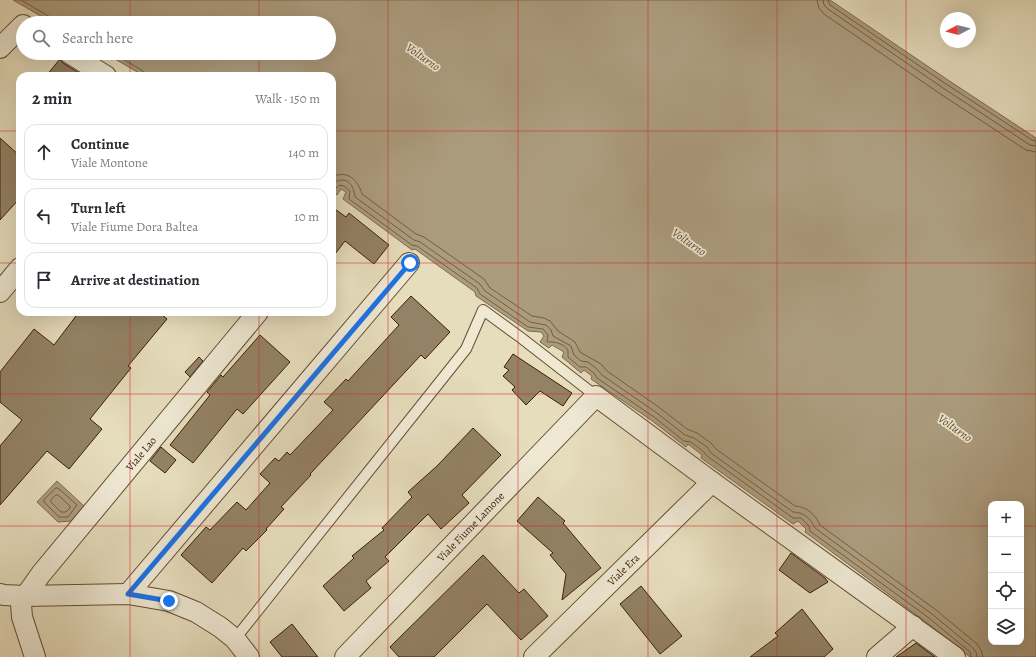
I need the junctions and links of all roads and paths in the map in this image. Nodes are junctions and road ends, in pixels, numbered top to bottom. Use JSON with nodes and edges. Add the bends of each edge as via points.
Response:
{"nodes":[{"id":1,"x":16,"y":32,"type":"edge"},
{"id":2,"x":0,"y":48,"type":"edge"},
{"id":3,"x":80,"y":60,"type":"edge"},
{"id":4,"x":100,"y":72,"type":"edge"},
{"id":5,"x":410,"y":263,"type":"dead end"},
{"id":6,"x":16,"y":273,"type":"edge"},
{"id":7,"x":0,"y":292,"type":"edge"},
{"id":8,"x":255,"y":316,"type":"edge"},
{"id":9,"x":596,"y":396,"type":"junction"},
{"id":10,"x":712,"y":482,"type":"junction"},
{"id":11,"x":0,"y":594,"type":"edge"},
{"id":12,"x":128,"y":594,"type":"junction"},
{"id":13,"x":24,"y":596,"type":"junction"},
{"id":14,"x":912,"y":626,"type":"junction"},
{"id":15,"x":235,"y":639,"type":"junction"},
{"id":16,"x":36,"y":657,"type":"edge"},
{"id":17,"x":249,"y":657,"type":"edge"},
{"id":18,"x":345,"y":657,"type":"edge"},
{"id":19,"x":534,"y":657,"type":"edge"},
{"id":20,"x":877,"y":657,"type":"edge"},
{"id":21,"x":955,"y":657,"type":"edge"}],
"edges":[{"from":1,"to":2,"type":"street"},
{"from":3,"to":4,"type":"street"},
{"from":5,"to":12,"type":"street"},
{"from":6,"to":7,"type":"street"},
{"from":8,"to":13,"type":"street","name":"Viale Lao"},
{"from":9,"to":10,"type":"street"},
{"from":9,"to":15,"type":"lane","via":[[483,310],[466,349]]},
{"from":9,"to":18,"type":"street","name":"Viale Fiume Lamone"},
{"from":10,"to":14,"type":"street"},
{"from":10,"to":19,"type":"street","name":"Viale Era"},
{"from":11,"to":13,"type":"street"},
{"from":12,"to":13,"type":"street"},
{"from":12,"to":15,"type":"street","via":[[169,601],[196,612]]},
{"from":13,"to":16,"type":"street","via":[[21,604],[22,617]]},
{"from":14,"to":20,"type":"street"},
{"from":14,"to":21,"type":"street"},
{"from":15,"to":17,"type":"street"}]}
